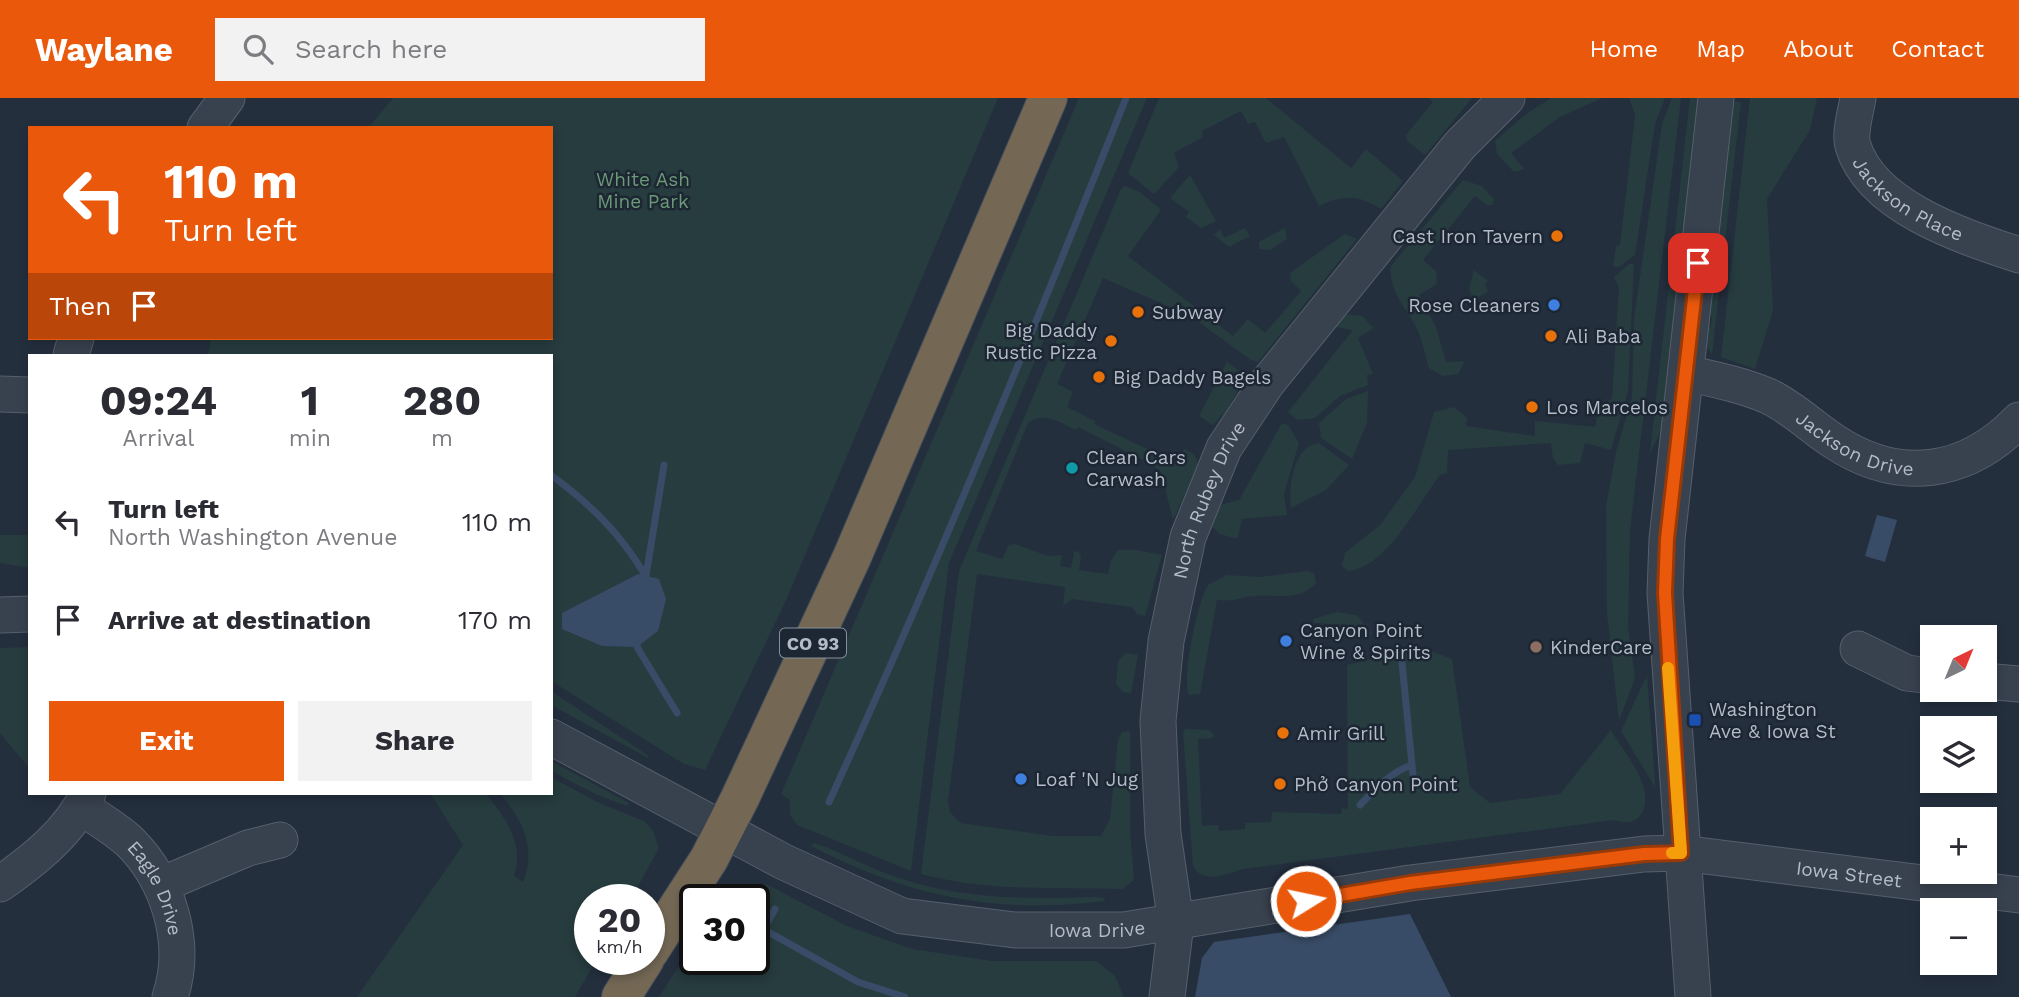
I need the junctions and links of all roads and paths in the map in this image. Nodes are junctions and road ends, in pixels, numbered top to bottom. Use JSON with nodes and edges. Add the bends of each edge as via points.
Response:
{"nodes":[{"id":1,"x":227,"y":98,"type":"edge"},
{"id":2,"x":1048,"y":98,"type":"edge"},
{"id":3,"x":1507,"y":98,"type":"edge"},
{"id":4,"x":1716,"y":98,"type":"edge"},
{"id":5,"x":1858,"y":98,"type":"edge"},
{"id":6,"x":206,"y":126,"type":"edge"},
{"id":7,"x":2019,"y":255,"type":"edge"},
{"id":8,"x":1686,"y":373,"type":"junction"},
{"id":9,"x":0,"y":394,"type":"edge"},
{"id":10,"x":28,"y":395,"type":"edge"},
{"id":11,"x":2019,"y":420,"type":"edge"},
{"id":12,"x":28,"y":614,"type":"edge"},
{"id":13,"x":0,"y":615,"type":"edge"},
{"id":14,"x":1858,"y":649,"type":"dead end"},
{"id":15,"x":1920,"y":675,"type":"edge"},
{"id":16,"x":1997,"y":682,"type":"edge"},
{"id":17,"x":2019,"y":684,"type":"edge"},
{"id":18,"x":553,"y":738,"type":"edge"},
{"id":19,"x":85,"y":800,"type":"edge"},
{"id":20,"x":723,"y":829,"type":"junction"},
{"id":21,"x":280,"y":840,"type":"dead end"},
{"id":22,"x":1681,"y":853,"type":"junction"},
{"id":23,"x":0,"y":884,"type":"edge"},
{"id":24,"x":161,"y":885,"type":"junction"},
{"id":25,"x":2019,"y":895,"type":"edge"},
{"id":26,"x":1176,"y":923,"type":"junction"},
{"id":27,"x":665,"y":927,"type":"edge"},
{"id":28,"x":635,"y":975,"type":"edge"},
{"id":29,"x":170,"y":997,"type":"edge"},
{"id":30,"x":621,"y":997,"type":"edge"},
{"id":31,"x":1167,"y":997,"type":"edge"},
{"id":32,"x":1693,"y":997,"type":"edge"}],
"edges":[{"from":1,"to":6,"type":"street"},
{"from":2,"to":20,"type":"highway","number":"CO 93","via":[[852,557]]},
{"from":3,"to":26,"type":"street","name":"North Rubey Drive","via":[[1460,145],[1267,383],[1224,448],[1188,537],[1174,590],[1157,721],[1163,834]]},
{"from":4,"to":8,"type":"street"},
{"from":5,"to":7,"type":"street","name":"Jackson Place","via":[[1852,145],[1868,172],[1895,201],[1964,237]]},
{"from":8,"to":11,"type":"street","name":"Jackson Drive","via":[[1770,397],[1837,444],[1889,467],[1946,466],[1976,456]]},
{"from":8,"to":22,"type":"street","via":[[1665,593]]},
{"from":9,"to":10,"type":"street"},
{"from":12,"to":13,"type":"street"},
{"from":14,"to":15,"type":"street","via":[[1907,673]]},
{"from":16,"to":17,"type":"street"},
{"from":18,"to":20,"type":"street","name":"Iowa Drive"},
{"from":19,"to":23,"type":"street","via":[[53,841]]},
{"from":19,"to":24,"type":"street","name":"Eagle Drive","via":[[149,863]]},
{"from":20,"to":26,"type":"street","name":"Iowa Drive","via":[[838,889],[902,916],[1047,932]]},
{"from":20,"to":27,"type":"highway","number":"CO 93"},
{"from":21,"to":24,"type":"street","via":[[248,848]]},
{"from":22,"to":25,"type":"street","name":"Iowa Street"},
{"from":22,"to":26,"type":"street","name":"Iowa Drive","via":[[1410,883]]},
{"from":22,"to":32,"type":"street"},
{"from":24,"to":29,"type":"street","name":"Eagle Drive","via":[[174,931],[177,968]]},
{"from":26,"to":31,"type":"street","name":"North Rubey Drive"},
{"from":28,"to":30,"type":"highway"}]}
